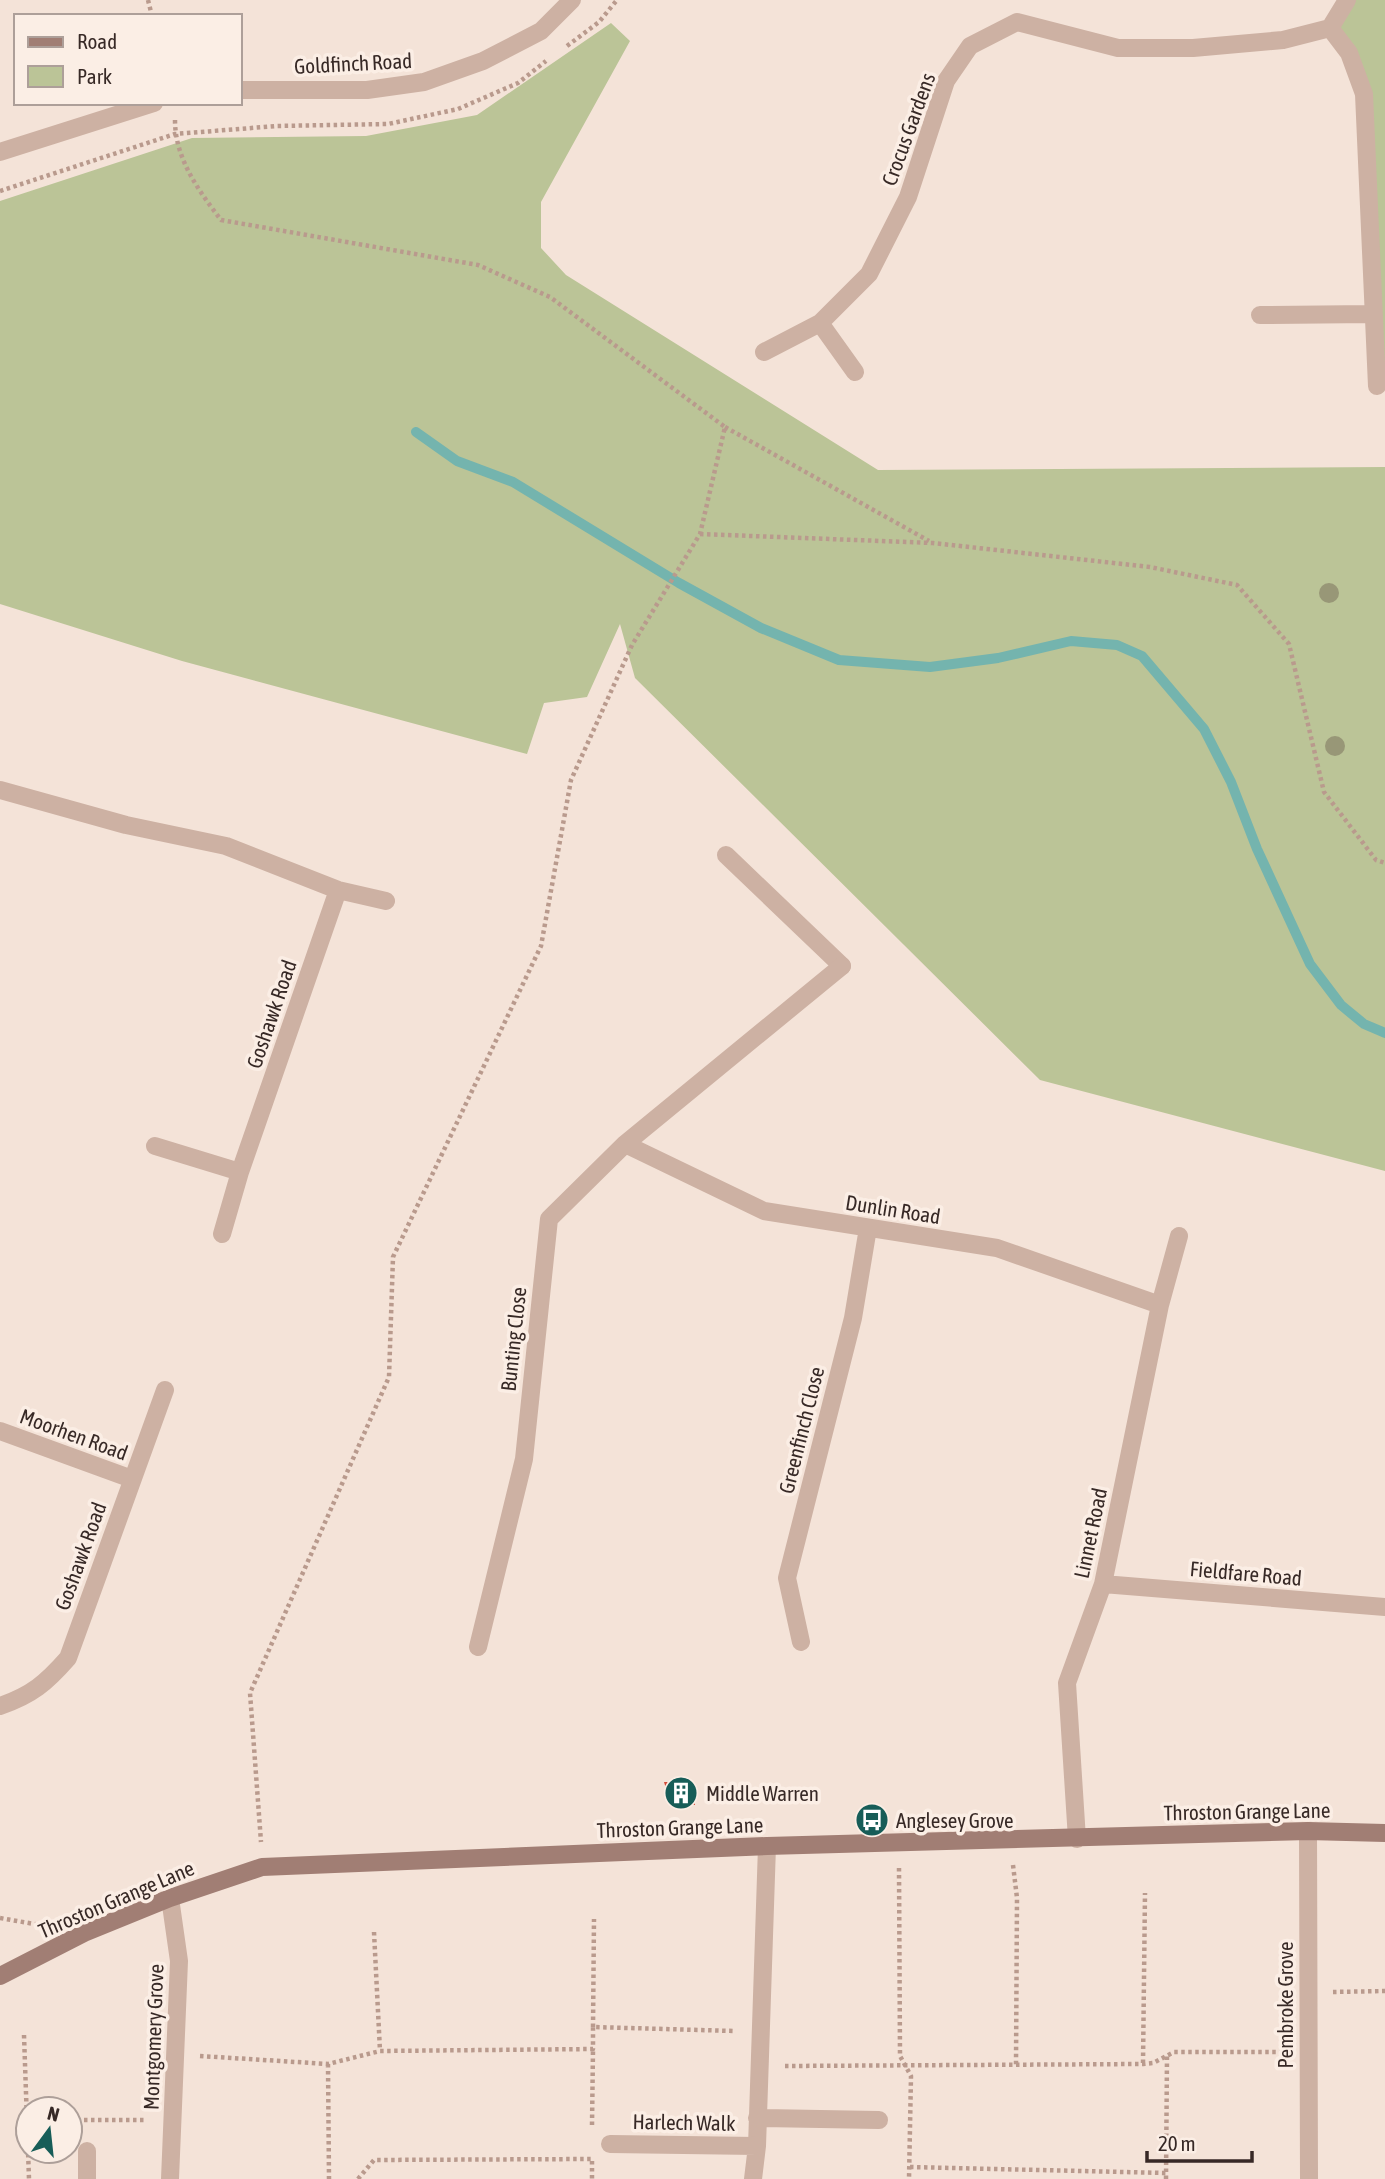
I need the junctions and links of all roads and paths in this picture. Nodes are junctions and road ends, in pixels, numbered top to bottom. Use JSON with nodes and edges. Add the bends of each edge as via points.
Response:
{"nodes":[{"id":1,"x":572,"y":0,"type":"edge"},
{"id":2,"x":1347,"y":0,"type":"edge"},
{"id":3,"x":1330,"y":28,"type":"junction"},
{"id":4,"x":242,"y":90,"type":"edge"},
{"id":5,"x":148,"y":105,"type":"edge"},
{"id":6,"x":175,"y":112,"type":"dead end"},
{"id":7,"x":0,"y":152,"type":"edge"},
{"id":8,"x":1260,"y":314,"type":"dead end"},
{"id":9,"x":1372,"y":314,"type":"junction"},
{"id":10,"x":820,"y":323,"type":"junction"},
{"id":11,"x":764,"y":352,"type":"dead end"},
{"id":12,"x":855,"y":372,"type":"dead end"},
{"id":13,"x":1377,"y":386,"type":"dead end"},
{"id":14,"x":725,"y":427,"type":"junction"},
{"id":15,"x":700,"y":534,"type":"junction"},
{"id":16,"x":933,"y":542,"type":"junction"},
{"id":17,"x":0,"y":790,"type":"edge"},
{"id":18,"x":726,"y":855,"type":"dead end"},
{"id":19,"x":1385,"y":863,"type":"edge"},
{"id":20,"x":338,"y":890,"type":"junction"},
{"id":21,"x":386,"y":901,"type":"dead end"},
{"id":22,"x":625,"y":1144,"type":"junction"},
{"id":23,"x":155,"y":1146,"type":"dead end"},
{"id":24,"x":240,"y":1172,"type":"junction"},
{"id":25,"x":868,"y":1228,"type":"junction"},
{"id":26,"x":222,"y":1234,"type":"dead end"},
{"id":27,"x":1179,"y":1236,"type":"dead end"},
{"id":28,"x":1160,"y":1305,"type":"junction"},
{"id":29,"x":165,"y":1390,"type":"dead end"},
{"id":30,"x":0,"y":1431,"type":"edge"},
{"id":31,"x":132,"y":1479,"type":"junction"},
{"id":32,"x":1103,"y":1584,"type":"junction"},
{"id":33,"x":1385,"y":1607,"type":"edge"},
{"id":34,"x":801,"y":1642,"type":"dead end"},
{"id":35,"x":478,"y":1647,"type":"dead end"},
{"id":36,"x":0,"y":1706,"type":"edge"},
{"id":37,"x":1308,"y":1831,"type":"junction"},
{"id":38,"x":1385,"y":1833,"type":"edge"},
{"id":39,"x":1077,"y":1839,"type":"junction"},
{"id":40,"x":1010,"y":1840,"type":"junction"},
{"id":41,"x":897,"y":1843,"type":"junction"},
{"id":42,"x":767,"y":1846,"type":"junction"},
{"id":43,"x":262,"y":1867,"type":"junction"},
{"id":44,"x":1144,"y":1893,"type":"dead end"},
{"id":45,"x":170,"y":1898,"type":"junction"},
{"id":46,"x":594,"y":1919,"type":"dead end"},
{"id":47,"x":374,"y":1932,"type":"dead end"},
{"id":48,"x":0,"y":1976,"type":"edge"},
{"id":49,"x":1385,"y":1991,"type":"edge"},
{"id":50,"x":1308,"y":1993,"type":"junction"},
{"id":51,"x":593,"y":2027,"type":"junction"},
{"id":52,"x":760,"y":2031,"type":"junction"},
{"id":53,"x":24,"y":2035,"type":"dead end"},
{"id":54,"x":593,"y":2049,"type":"junction"},
{"id":55,"x":380,"y":2051,"type":"junction"},
{"id":56,"x":1308,"y":2052,"type":"junction"},
{"id":57,"x":175,"y":2055,"type":"junction"},
{"id":58,"x":1167,"y":2056,"type":"junction"},
{"id":59,"x":328,"y":2064,"type":"junction"},
{"id":60,"x":1143,"y":2064,"type":"junction"},
{"id":61,"x":1016,"y":2065,"type":"junction"},
{"id":62,"x":759,"y":2066,"type":"junction"},
{"id":63,"x":906,"y":2066,"type":"junction"},
{"id":64,"x":26,"y":2095,"type":"edge"},
{"id":65,"x":757,"y":2118,"type":"junction"},
{"id":66,"x":84,"y":2120,"type":"edge"},
{"id":67,"x":172,"y":2120,"type":"junction"},
{"id":68,"x":879,"y":2120,"type":"dead end"},
{"id":69,"x":592,"y":2132,"type":"dead end"},
{"id":70,"x":601,"y":2145,"type":"joint"},
{"id":71,"x":757,"y":2146,"type":"junction"},
{"id":72,"x":88,"y":2151,"type":"dead end"},
{"id":73,"x":592,"y":2159,"type":"junction"},
{"id":74,"x":909,"y":2167,"type":"junction"},
{"id":75,"x":1166,"y":2176,"type":"edge"},
{"id":76,"x":87,"y":2179,"type":"edge"},
{"id":77,"x":170,"y":2179,"type":"edge"},
{"id":78,"x":329,"y":2179,"type":"edge"},
{"id":79,"x":358,"y":2179,"type":"edge"},
{"id":80,"x":592,"y":2179,"type":"edge"},
{"id":81,"x":753,"y":2179,"type":"edge"},
{"id":82,"x":909,"y":2179,"type":"edge"},
{"id":83,"x":1309,"y":2179,"type":"edge"}],
"edges":[{"from":1,"to":4,"type":"street","name":"Goldfinch Road","via":[[541,31],[484,61],[424,82],[367,90]]},
{"from":2,"to":3,"type":"street"},
{"from":3,"to":9,"type":"street","via":[[1349,53],[1364,94]]},
{"from":3,"to":10,"type":"street","name":"Crocus Gardens","via":[[1270,41],[1118,48],[1017,22],[970,46],[946,81],[908,197],[869,274]]},
{"from":5,"to":7,"type":"street"},
{"from":6,"to":14,"type":"path","via":[[175,134],[191,181],[222,220],[478,265],[550,297]]},
{"from":8,"to":9,"type":"street"},
{"from":9,"to":13,"type":"street"},
{"from":10,"to":11,"type":"street","name":"Crocus Gardens"},
{"from":10,"to":12,"type":"street"},
{"from":14,"to":15,"type":"path"},
{"from":14,"to":16,"type":"path"},
{"from":15,"to":16,"type":"path"},
{"from":15,"to":43,"type":"path","via":[[632,645],[570,780],[541,946],[393,1257],[389,1377],[250,1693]]},
{"from":16,"to":19,"type":"path","via":[[1150,567],[1237,585],[1289,643],[1324,792],[1376,860]]},
{"from":17,"to":20,"type":"street","via":[[126,825],[226,846]]},
{"from":18,"to":22,"type":"street","name":"Bunting Close","via":[[842,966]]},
{"from":20,"to":21,"type":"street"},
{"from":20,"to":24,"type":"street","name":"Goshawk Road"},
{"from":22,"to":25,"type":"street","name":"Dunlin Road","via":[[764,1211]]},
{"from":22,"to":35,"type":"street","name":"Bunting Close","via":[[549,1219],[524,1459]]},
{"from":23,"to":24,"type":"street"},
{"from":24,"to":26,"type":"street","name":"Goshawk Road"},
{"from":25,"to":28,"type":"street","name":"Dunlin Road","via":[[997,1248]]},
{"from":25,"to":34,"type":"street","name":"Greenfinch Close","via":[[853,1318],[787,1578]]},
{"from":27,"to":28,"type":"street","name":"Linnet Road"},
{"from":28,"to":32,"type":"street","name":"Linnet Road"},
{"from":29,"to":31,"type":"street","name":"Goshawk Road"},
{"from":30,"to":31,"type":"street","name":"Moorhen Road"},
{"from":31,"to":36,"type":"street","name":"Goshawk Road","via":[[68,1658],[24,1698]]},
{"from":32,"to":33,"type":"street","name":"Fieldfare Road"},
{"from":32,"to":39,"type":"street","name":"Linnet Road","via":[[1068,1683]]},
{"from":37,"to":38,"type":"street","name":"Throston Grange Lane"},
{"from":37,"to":39,"type":"street","name":"Throston Grange Lane"},
{"from":37,"to":50,"type":"street","name":"Pembroke Grove"},
{"from":39,"to":40,"type":"street","name":"Throston Grange Lane"},
{"from":40,"to":41,"type":"street","name":"Throston Grange Lane"},
{"from":40,"to":61,"type":"path","via":[[1017,1898]]},
{"from":41,"to":42,"type":"street","name":"Throston Grange Lane"},
{"from":41,"to":63,"type":"path","via":[[900,2056]]},
{"from":42,"to":43,"type":"street","name":"Throston Grange Lane"},
{"from":42,"to":52,"type":"street"},
{"from":43,"to":45,"type":"street","name":"Throston Grange Lane"},
{"from":44,"to":60,"type":"path"},
{"from":45,"to":48,"type":"street","name":"Throston Grange Lane","via":[[84,1933]]},
{"from":45,"to":57,"type":"street","name":"Montgomery Grove","via":[[178,1961]]},
{"from":46,"to":51,"type":"path"},
{"from":47,"to":55,"type":"path"},
{"from":49,"to":50,"type":"path"},
{"from":50,"to":56,"type":"street","name":"Pembroke Grove"},
{"from":51,"to":52,"type":"path"},
{"from":51,"to":54,"type":"path"},
{"from":52,"to":62,"type":"street"},
{"from":53,"to":64,"type":"path"},
{"from":54,"to":55,"type":"path"},
{"from":54,"to":69,"type":"path"},
{"from":55,"to":59,"type":"path"},
{"from":56,"to":58,"type":"path","via":[[1174,2052]]},
{"from":56,"to":83,"type":"street","name":"Pembroke Grove"},
{"from":57,"to":59,"type":"path"},
{"from":57,"to":67,"type":"street","name":"Montgomery Grove"},
{"from":58,"to":60,"type":"path"},
{"from":58,"to":75,"type":"path"},
{"from":59,"to":78,"type":"path"},
{"from":60,"to":61,"type":"path"},
{"from":61,"to":63,"type":"path"},
{"from":62,"to":63,"type":"path"},
{"from":62,"to":65,"type":"street"},
{"from":63,"to":74,"type":"path","via":[[911,2076]]},
{"from":65,"to":68,"type":"street"},
{"from":65,"to":71,"type":"street"},
{"from":66,"to":67,"type":"path"},
{"from":67,"to":77,"type":"street","name":"Montgomery Grove"},
{"from":70,"to":71,"type":"street","name":"Harlech Walk"},
{"from":70,"to":73,"type":"path"},
{"from":71,"to":81,"type":"street"},
{"from":72,"to":76,"type":"street"},
{"from":73,"to":79,"type":"path","via":[[374,2160]]},
{"from":73,"to":80,"type":"path"},
{"from":74,"to":75,"type":"path"},
{"from":74,"to":82,"type":"path"}]}
